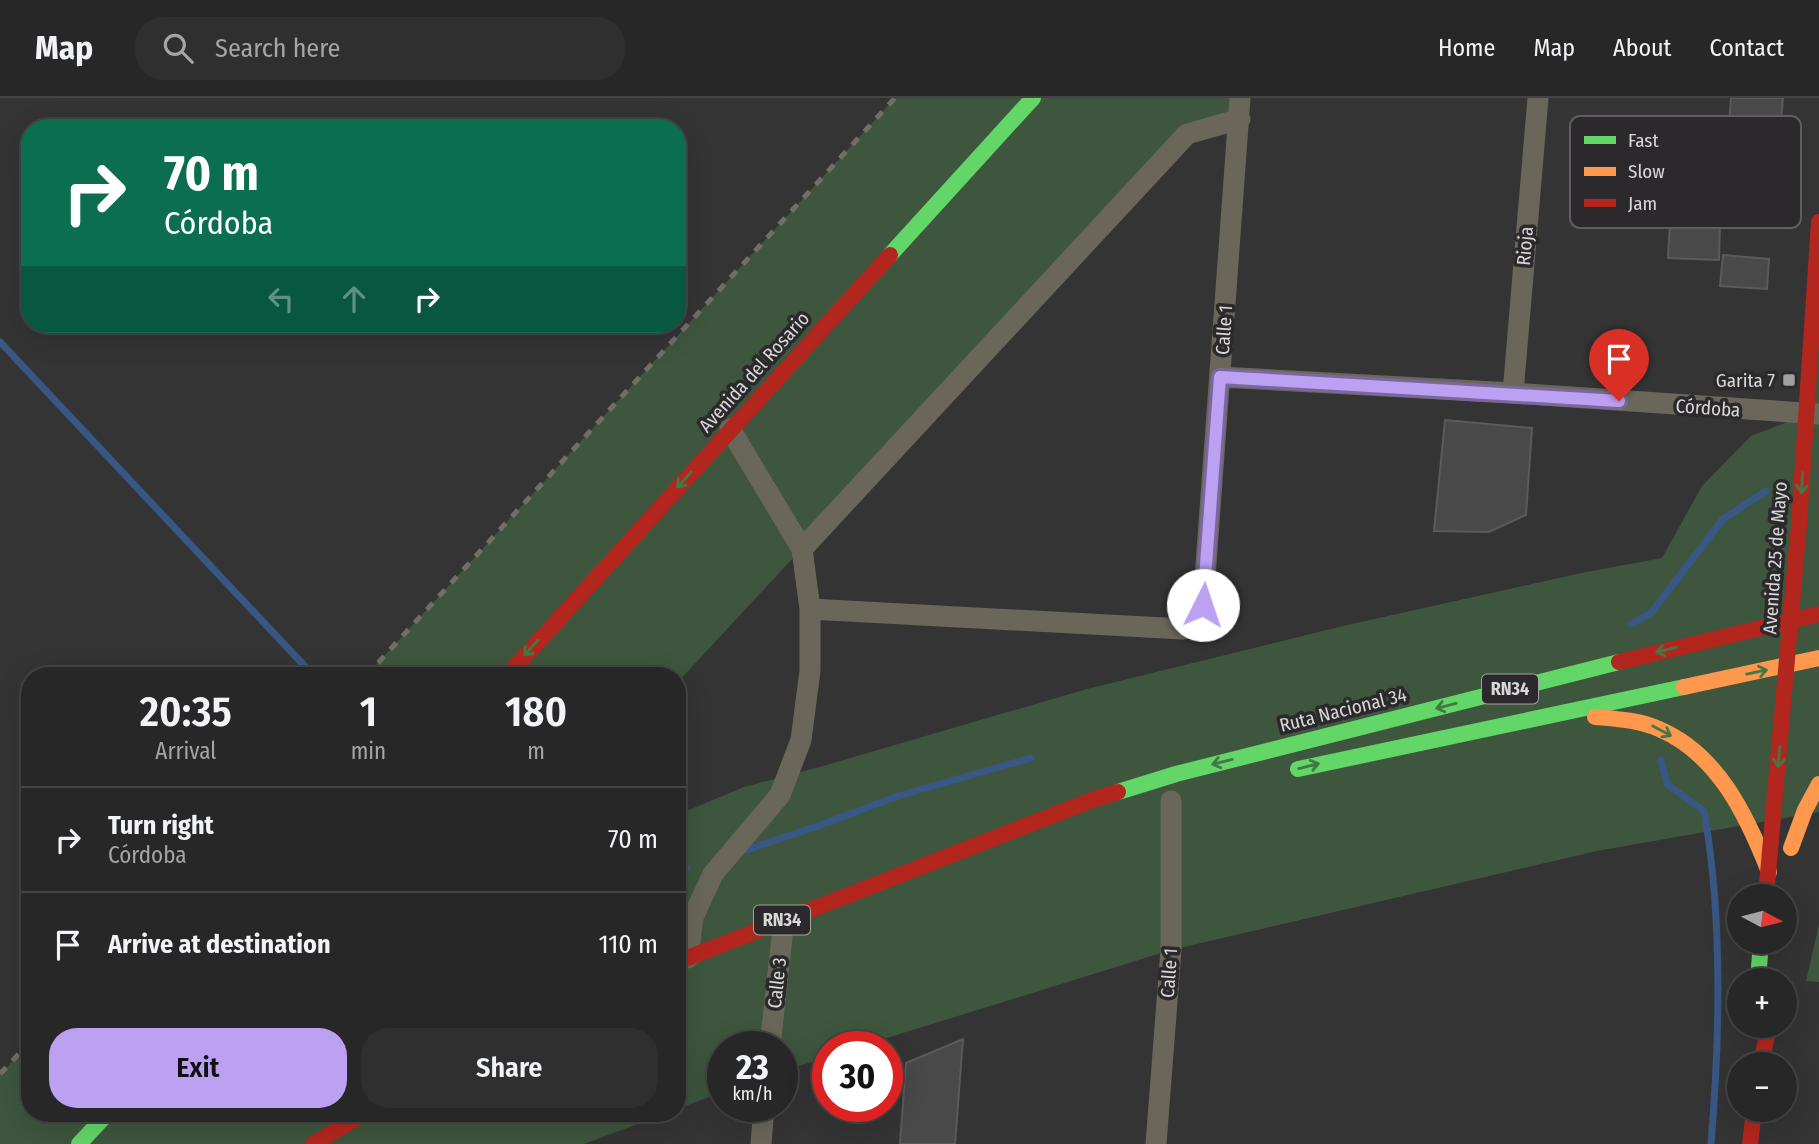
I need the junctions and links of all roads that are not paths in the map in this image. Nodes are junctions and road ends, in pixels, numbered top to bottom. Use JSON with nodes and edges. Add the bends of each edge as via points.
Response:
{"nodes":[{"id":1,"x":1033,"y":98,"type":"edge"},
{"id":2,"x":1538,"y":98,"type":"edge"},
{"id":3,"x":1240,"y":108,"type":"edge"},
{"id":4,"x":1819,"y":222,"type":"edge"},
{"id":5,"x":1220,"y":377,"type":"junction"},
{"id":6,"x":1513,"y":393,"type":"junction"},
{"id":7,"x":1812,"y":415,"type":"edge"},
{"id":8,"x":730,"y":429,"type":"junction"},
{"id":9,"x":802,"y":549,"type":"junction"},
{"id":10,"x":810,"y":609,"type":"junction"},
{"id":11,"x":1813,"y":620,"type":"edge"},
{"id":12,"x":1791,"y":621,"type":"junction"},
{"id":13,"x":1812,"y":664,"type":"edge"},
{"id":14,"x":1788,"y":665,"type":"junction"},
{"id":15,"x":514,"y":667,"type":"edge"},
{"id":16,"x":1451,"y":738,"type":"junction"},
{"id":17,"x":1277,"y":774,"type":"dead end"},
{"id":18,"x":1819,"y":784,"type":"edge"},
{"id":19,"x":1795,"y":798,"type":"dead end"},
{"id":20,"x":1171,"y":801,"type":"dead end"},
{"id":21,"x":1042,"y":836,"type":"dead end"},
{"id":22,"x":1769,"y":872,"type":"junction"},
{"id":23,"x":887,"y":879,"type":"junction"},
{"id":24,"x":1768,"y":884,"type":"edge"},
{"id":25,"x":784,"y":919,"type":"junction"},
{"id":26,"x":686,"y":944,"type":"edge"},
{"id":27,"x":686,"y":958,"type":"edge"},
{"id":28,"x":772,"y":1031,"type":"edge"},
{"id":29,"x":100,"y":1122,"type":"edge"},
{"id":30,"x":350,"y":1122,"type":"edge"},
{"id":31,"x":763,"y":1122,"type":"edge"},
{"id":32,"x":1753,"y":1122,"type":"edge"},
{"id":33,"x":79,"y":1144,"type":"edge"},
{"id":34,"x":313,"y":1144,"type":"edge"},
{"id":35,"x":761,"y":1144,"type":"edge"},
{"id":36,"x":1156,"y":1144,"type":"edge"},
{"id":37,"x":1750,"y":1144,"type":"edge"}],
"edges":[{"from":1,"to":8,"type":"main road","name":"Avenida del Rosario"},
{"from":2,"to":6,"type":"street","name":"Rioja"},
{"from":3,"to":5,"type":"street","name":"Calle 1"},
{"from":3,"to":9,"type":"street","via":[[1187,134]]},
{"from":4,"to":7,"type":"main road","name":"Avenida 25 de Mayo"},
{"from":5,"to":6,"type":"street","name":"Córdoba"},
{"from":5,"to":10,"type":"street","name":"Calle 1","via":[[1203,605],[1183,629]]},
{"from":6,"to":7,"type":"street","name":"Córdoba"},
{"from":7,"to":12,"type":"main road","name":"Avenida 25 de Mayo","one_way":true},
{"from":8,"to":9,"type":"street"},
{"from":8,"to":15,"type":"main road","name":"Avenida del Rosario","one_way":true},
{"from":9,"to":10,"type":"street"},
{"from":10,"to":26,"type":"street","via":[[810,671],[801,740],[780,796],[713,874]]},
{"from":11,"to":12,"type":"main road","name":"Ruta Nacional 34","number":"RN34"},
{"from":11,"to":13,"type":"main road"},
{"from":12,"to":14,"type":"main road","name":"Avenida 25 de Mayo"},
{"from":12,"to":23,"type":"main road","name":"Ruta Nacional 34","number":"RN34","one_way":true,"via":[[1176,774],[1092,800]]},
{"from":13,"to":14,"type":"main road","number":"RN34"},
{"from":16,"to":14,"type":"main road","number":"RN34","one_way":true},
{"from":14,"to":22,"type":"main road","name":"Avenida 25 de Mayo","one_way":true},
{"from":17,"to":16,"type":"main road","number":"RN34","one_way":true},
{"from":16,"to":22,"type":"main road","number":"RN34","one_way":true,"via":[[1594,717],[1635,719],[1652,726],[1704,758],[1724,781],[1742,807]]},
{"from":18,"to":19,"type":"main road","via":[[1790,854]]},
{"from":20,"to":36,"type":"street","name":"Calle 1","via":[[1171,950]]},
{"from":21,"to":23,"type":"main road","name":"Ruta Nacional 34","number":"RN34"},
{"from":22,"to":24,"type":"main road","name":"Avenida 25 de Mayo"},
{"from":23,"to":25,"type":"main road","name":"Ruta Nacional 34","number":"RN34"},
{"from":25,"to":27,"type":"main road","name":"Ruta Nacional 34","number":"RN34"},
{"from":25,"to":28,"type":"street","name":"Calle 3"},
{"from":29,"to":33,"type":"main road"},
{"from":30,"to":34,"type":"main road"},
{"from":31,"to":35,"type":"street"},
{"from":32,"to":37,"type":"main road"}]}
